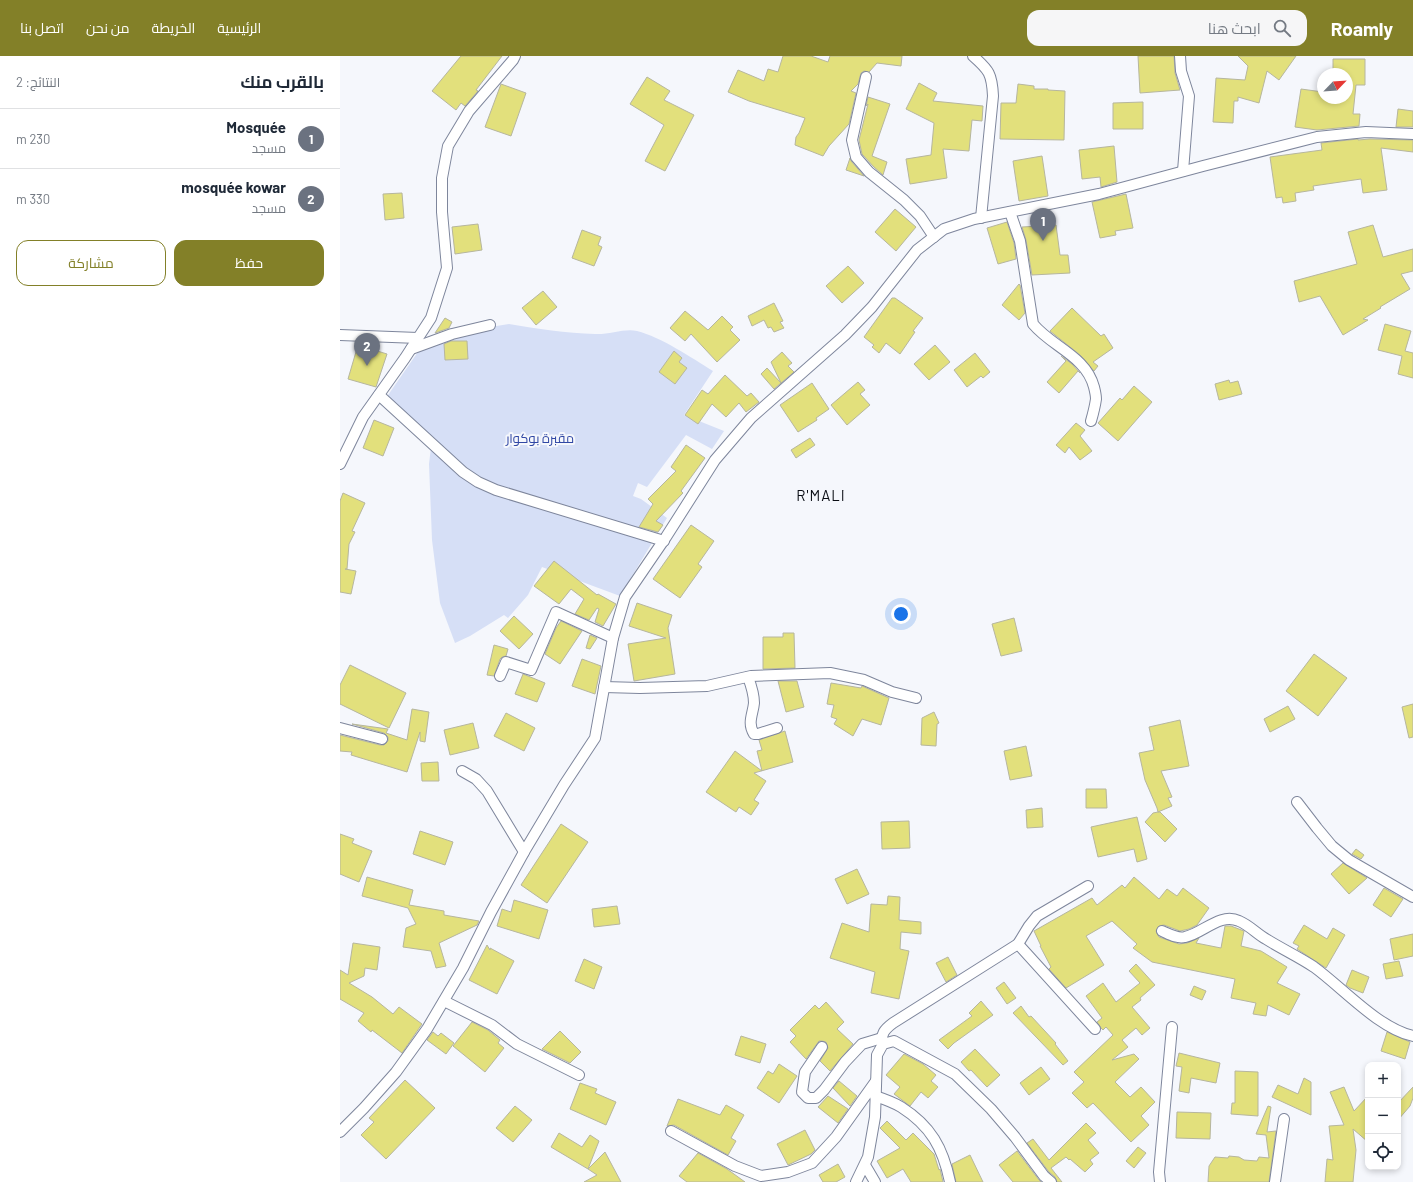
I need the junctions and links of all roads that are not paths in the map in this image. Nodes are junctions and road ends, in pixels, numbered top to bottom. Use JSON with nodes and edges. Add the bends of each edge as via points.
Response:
{"nodes":[{"id":1,"x":515,"y":56,"type":"edge"},
{"id":2,"x":973,"y":56,"type":"edge"},
{"id":3,"x":1180,"y":56,"type":"edge"},
{"id":4,"x":866,"y":78,"type":"dead end"},
{"id":5,"x":1413,"y":134,"type":"edge"},
{"id":6,"x":1183,"y":171,"type":"junction"},
{"id":7,"x":1010,"y":212,"type":"junction"},
{"id":8,"x":981,"y":218,"type":"junction"},
{"id":9,"x":934,"y":237,"type":"junction"},
{"id":10,"x":490,"y":325,"type":"dead end"},
{"id":11,"x":340,"y":335,"type":"edge"},
{"id":12,"x":418,"y":338,"type":"junction"},
{"id":13,"x":411,"y":349,"type":"junction"},
{"id":14,"x":379,"y":395,"type":"junction"},
{"id":15,"x":1091,"y":420,"type":"dead end"},
{"id":16,"x":340,"y":464,"type":"edge"},
{"id":17,"x":664,"y":541,"type":"junction"},
{"id":18,"x":613,"y":638,"type":"junction"},
{"id":19,"x":500,"y":676,"type":"dead end"},
{"id":20,"x":748,"y":677,"type":"junction"},
{"id":21,"x":604,"y":687,"type":"junction"},
{"id":22,"x":916,"y":698,"type":"dead end"},
{"id":23,"x":340,"y":728,"type":"edge"},
{"id":24,"x":777,"y":728,"type":"dead end"},
{"id":25,"x":382,"y":739,"type":"dead end"},
{"id":26,"x":462,"y":771,"type":"dead end"},
{"id":27,"x":1297,"y":802,"type":"dead end"},
{"id":28,"x":524,"y":852,"type":"junction"},
{"id":29,"x":1088,"y":886,"type":"dead end"},
{"id":30,"x":1413,"y":898,"type":"edge"},
{"id":31,"x":1162,"y":931,"type":"dead end"},
{"id":32,"x":1018,"y":944,"type":"junction"},
{"id":33,"x":444,"y":1001,"type":"junction"},
{"id":34,"x":1172,"y":1028,"type":"dead end"},
{"id":35,"x":1095,"y":1029,"type":"dead end"},
{"id":36,"x":1413,"y":1036,"type":"edge"},
{"id":37,"x":882,"y":1041,"type":"junction"},
{"id":38,"x":822,"y":1047,"type":"dead end"},
{"id":39,"x":579,"y":1075,"type":"dead end"},
{"id":40,"x":876,"y":1081,"type":"junction"},
{"id":41,"x":876,"y":1096,"type":"junction"},
{"id":42,"x":1284,"y":1119,"type":"dead end"},
{"id":43,"x":671,"y":1131,"type":"dead end"},
{"id":44,"x":340,"y":1132,"type":"edge"},
{"id":45,"x":865,"y":1165,"type":"junction"},
{"id":46,"x":856,"y":1182,"type":"edge"},
{"id":47,"x":875,"y":1182,"type":"edge"},
{"id":48,"x":950,"y":1182,"type":"edge"},
{"id":49,"x":1051,"y":1182,"type":"edge"},
{"id":50,"x":1160,"y":1182,"type":"edge"},
{"id":51,"x":1275,"y":1182,"type":"edge"}],
"edges":[{"from":1,"to":12,"type":"street","via":[[469,111],[448,146],[442,178],[447,268],[431,318]]},
{"from":2,"to":8,"type":"street","via":[[984,66],[992,82]]},
{"from":3,"to":6,"type":"street","via":[[1181,71],[1189,96]]},
{"from":4,"to":9,"type":"street","via":[[852,140],[856,157],[868,172],[920,216]]},
{"from":5,"to":6,"type":"street","via":[[1366,132],[1317,137]]},
{"from":6,"to":7,"type":"street","via":[[1099,194]]},
{"from":7,"to":8,"type":"street"},
{"from":7,"to":15,"type":"street","via":[[1020,241],[1033,324],[1074,357],[1091,377],[1096,398]]},
{"from":8,"to":9,"type":"street","via":[[944,229]]},
{"from":9,"to":17,"type":"street","via":[[916,250],[872,307],[845,335],[751,418],[715,460]]},
{"from":10,"to":13,"type":"street","via":[[452,334]]},
{"from":11,"to":12,"type":"street"},
{"from":12,"to":13,"type":"street"},
{"from":13,"to":14,"type":"street"},
{"from":14,"to":16,"type":"street","via":[[363,417]]},
{"from":14,"to":17,"type":"street","via":[[463,472],[478,482],[496,490]]},
{"from":17,"to":18,"type":"street","via":[[625,597]]},
{"from":18,"to":19,"type":"street","via":[[556,612],[531,670],[506,662]]},
{"from":18,"to":21,"type":"street"},
{"from":20,"to":21,"type":"street","via":[[707,686]]},
{"from":20,"to":22,"type":"street","via":[[830,673],[864,680],[892,692]]},
{"from":20,"to":24,"type":"street","via":[[754,703],[750,729],[754,734],[758,734]]},
{"from":21,"to":28,"type":"street","via":[[595,738]]},
{"from":23,"to":25,"type":"street"},
{"from":26,"to":28,"type":"street","via":[[476,779],[487,791]]},
{"from":27,"to":30,"type":"street","via":[[1332,846],[1349,860]]},
{"from":28,"to":33,"type":"street"},
{"from":29,"to":32,"type":"street","via":[[1037,916]]},
{"from":31,"to":36,"type":"street","via":[[1175,937],[1184,937],[1220,921],[1238,920],[1314,967],[1391,1027]]},
{"from":32,"to":35,"type":"street"},
{"from":32,"to":37,"type":"street","via":[[892,1023],[885,1029]]},
{"from":33,"to":39,"type":"street","via":[[492,1025],[517,1044]]},
{"from":33,"to":44,"type":"street","via":[[404,1062]]},
{"from":34,"to":50,"type":"street"},
{"from":37,"to":38,"type":"street","via":[[862,1044],[816,1098],[808,1098],[802,1092],[805,1072]]},
{"from":37,"to":40,"type":"street","via":[[877,1055]]},
{"from":37,"to":49,"type":"street","via":[[894,1041],[955,1074],[991,1109]]},
{"from":40,"to":41,"type":"street"},
{"from":40,"to":43,"type":"street","via":[[836,1137],[812,1163],[788,1172],[761,1176],[735,1166]]},
{"from":41,"to":45,"type":"street","via":[[874,1124]]},
{"from":41,"to":48,"type":"street","via":[[900,1106],[931,1133],[941,1149]]},
{"from":42,"to":51,"type":"street"},
{"from":45,"to":46,"type":"street"},
{"from":45,"to":47,"type":"street"}]}
